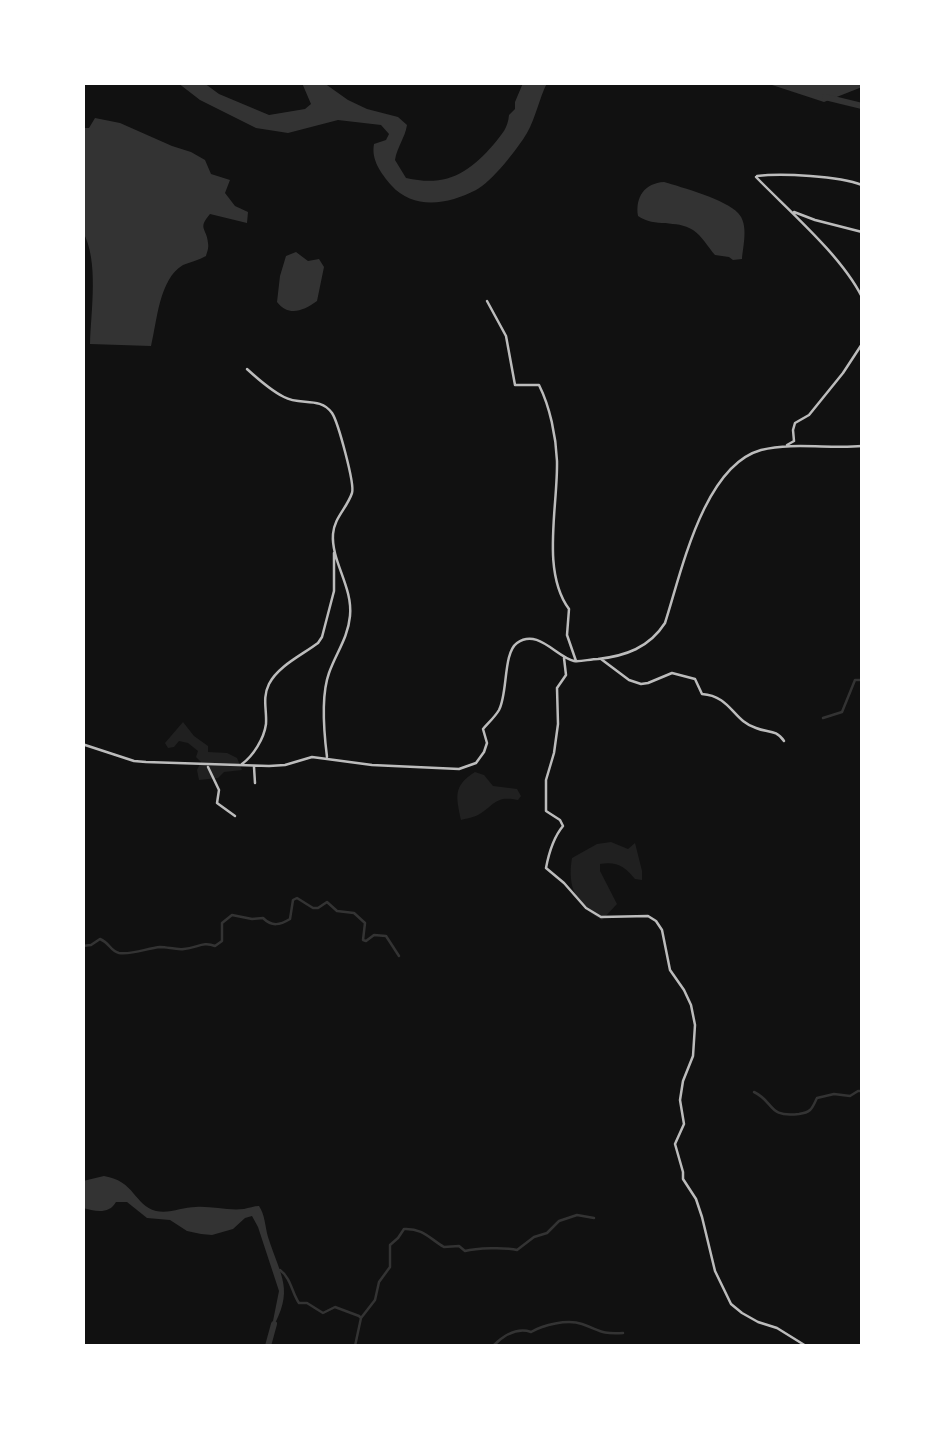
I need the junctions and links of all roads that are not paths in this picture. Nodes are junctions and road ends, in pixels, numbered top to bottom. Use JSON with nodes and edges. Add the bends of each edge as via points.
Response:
{"nodes":[{"id":1,"x":862,"y":186,"type":"edge"},
{"id":2,"x":792,"y":212,"type":"junction"},
{"id":3,"x":862,"y":232,"type":"edge"},
{"id":4,"x":862,"y":296,"type":"edge"},
{"id":5,"x":487,"y":301,"type":"dead end"},
{"id":6,"x":862,"y":344,"type":"edge"},
{"id":7,"x":247,"y":369,"type":"dead end"},
{"id":8,"x":786,"y":446,"type":"junction"},
{"id":9,"x":862,"y":446,"type":"edge"},
{"id":10,"x":334,"y":546,"type":"junction"},
{"id":11,"x":564,"y":656,"type":"junction"},
{"id":12,"x":600,"y":658,"type":"junction"},
{"id":13,"x":576,"y":662,"type":"junction"},
{"id":14,"x":784,"y":741,"type":"dead end"},
{"id":15,"x":82,"y":745,"type":"edge"},
{"id":16,"x":327,"y":758,"type":"junction"},
{"id":17,"x":208,"y":766,"type":"junction"},
{"id":18,"x":240,"y":766,"type":"junction"},
{"id":19,"x":254,"y":766,"type":"junction"},
{"id":20,"x":254,"y":783,"type":"dead end"},
{"id":21,"x":234,"y":816,"type":"dead end"},
{"id":22,"x":806,"y":1346,"type":"edge"}],
"edges":[{"from":1,"to":2,"type":"street","via":[[756,176]]},
{"from":2,"to":3,"type":"street"},
{"from":2,"to":4,"type":"street"},
{"from":5,"to":13,"type":"street","via":[[506,336],[515,385],[539,385],[547,402],[557,458],[554,565],[569,608],[566,636]]},
{"from":6,"to":8,"type":"street","via":[[795,424],[794,440]]},
{"from":7,"to":10,"type":"street","via":[[285,398],[325,405],[340,429],[354,486],[337,518]]},
{"from":8,"to":9,"type":"street"},
{"from":8,"to":12,"type":"street","via":[[756,451],[712,491],[660,631],[620,656]]},
{"from":10,"to":16,"type":"street","via":[[350,606],[344,644],[328,674]]},
{"from":10,"to":18,"type":"street","via":[[326,627],[318,643],[270,682],[266,726],[253,756]]},
{"from":11,"to":13,"type":"street"},
{"from":11,"to":16,"type":"street","via":[[533,640],[515,644],[476,763],[445,769]]},
{"from":11,"to":22,"type":"street","via":[[546,780],[546,811],[562,826],[546,868],[601,918],[648,916],[662,930],[670,970],[695,1025],[676,1144],[683,1179],[731,1304]]},
{"from":12,"to":13,"type":"street"},
{"from":12,"to":14,"type":"street","via":[[641,684],[672,673],[695,679],[702,694],[722,699],[746,724]]},
{"from":15,"to":17,"type":"street","via":[[134,761]]},
{"from":16,"to":19,"type":"street"},
{"from":17,"to":18,"type":"street"},
{"from":17,"to":21,"type":"street","via":[[217,803]]},
{"from":18,"to":19,"type":"street"},
{"from":19,"to":20,"type":"street"}]}
